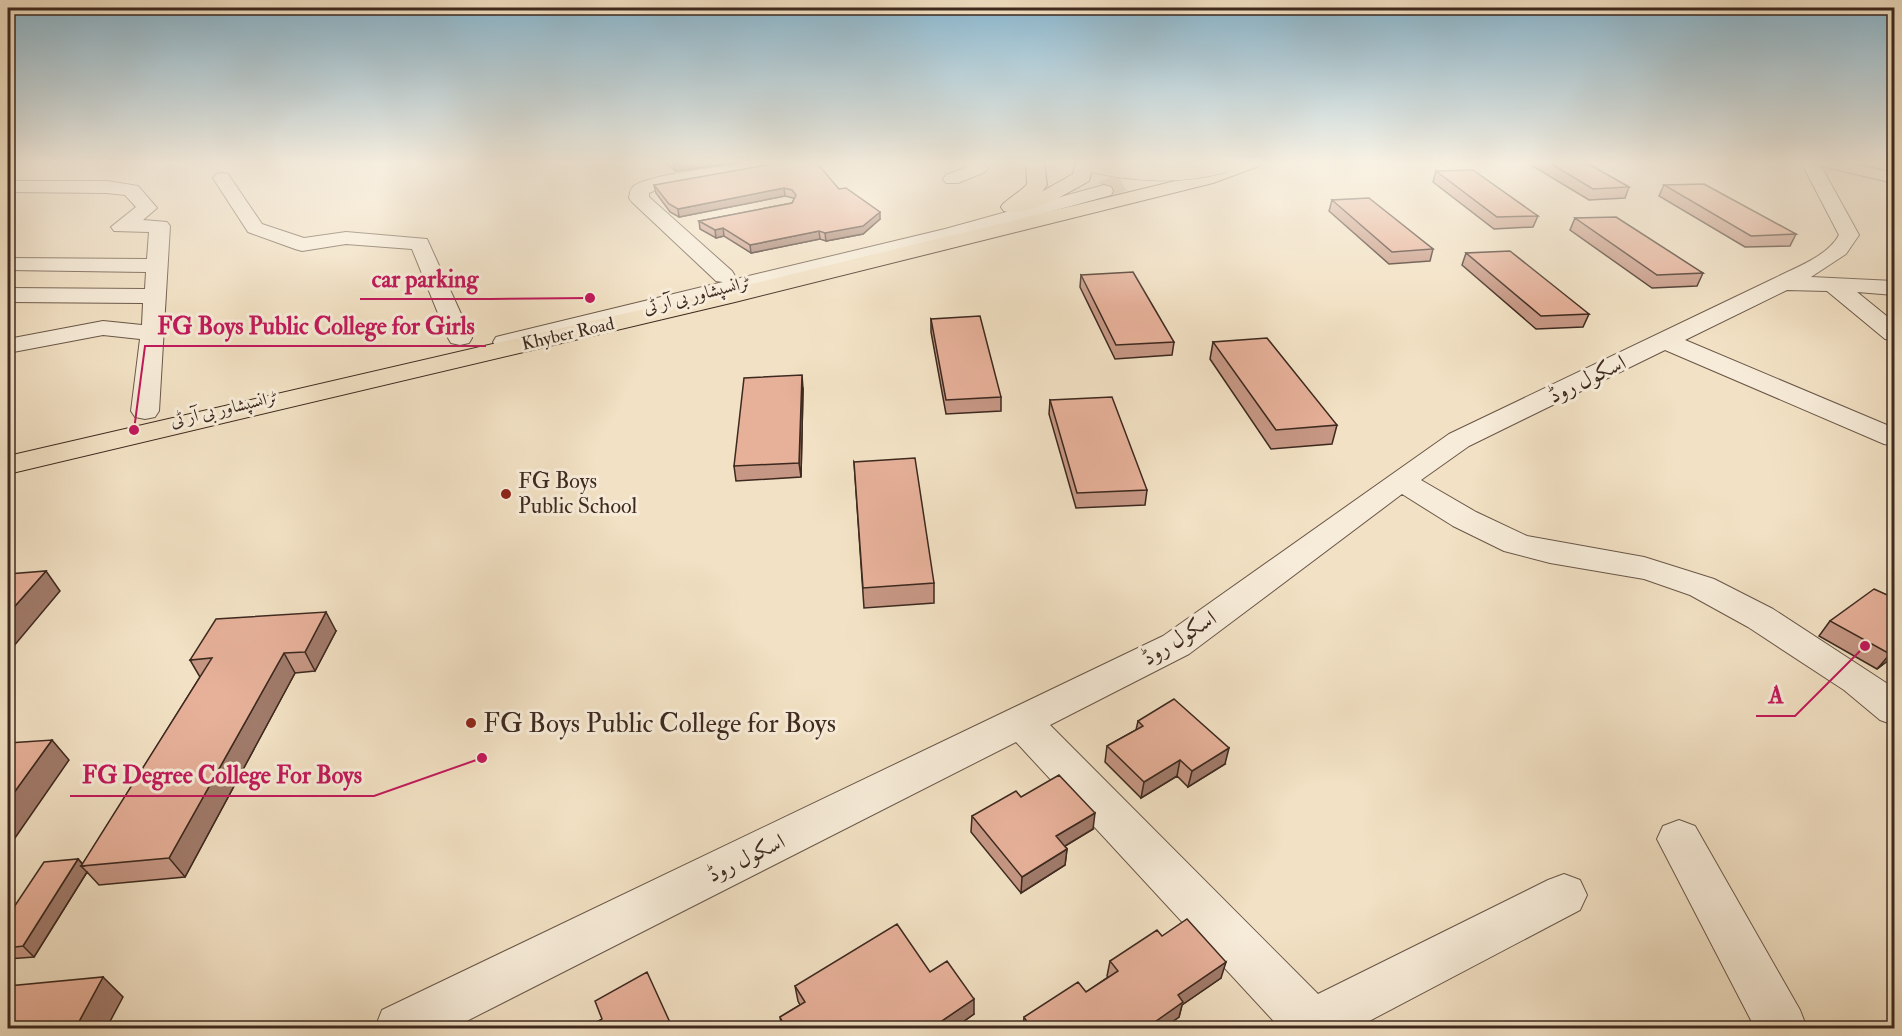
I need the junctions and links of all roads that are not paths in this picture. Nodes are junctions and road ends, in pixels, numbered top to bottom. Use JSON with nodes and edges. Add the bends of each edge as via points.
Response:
{"nodes":[{"id":1,"x":144,"y":210,"type":"edge"},
{"id":2,"x":243,"y":210,"type":"edge"},
{"id":3,"x":653,"y":210,"type":"edge"},
{"id":4,"x":999,"y":210,"type":"edge"},
{"id":5,"x":1047,"y":210,"type":"edge"},
{"id":6,"x":1060,"y":210,"type":"edge"},
{"id":7,"x":1836,"y":210,"type":"edge"},
{"id":8,"x":695,"y":223,"type":"dead end"},
{"id":9,"x":672,"y":228,"type":"junction"},
{"id":10,"x":8,"y":264,"type":"edge"},
{"id":11,"x":157,"y":266,"type":"junction"},
{"id":12,"x":727,"y":282,"type":"junction"},
{"id":13,"x":1782,"y":283,"type":"junction"},
{"id":14,"x":1833,"y":284,"type":"junction"},
{"id":15,"x":1894,"y":288,"type":"edge"},
{"id":16,"x":8,"y":295,"type":"edge"},
{"id":17,"x":155,"y":296,"type":"junction"},
{"id":18,"x":8,"y":328,"type":"edge"},
{"id":19,"x":103,"y":328,"type":"junction"},
{"id":20,"x":153,"y":333,"type":"junction"},
{"id":21,"x":1894,"y":334,"type":"edge"},
{"id":22,"x":460,"y":338,"type":"junction"},
{"id":23,"x":1666,"y":341,"type":"junction"},
{"id":24,"x":8,"y":346,"type":"edge"},
{"id":25,"x":145,"y":411,"type":"junction"},
{"id":26,"x":1894,"y":438,"type":"edge"},
{"id":27,"x":8,"y":445,"type":"edge"},
{"id":28,"x":8,"y":460,"type":"edge"},
{"id":29,"x":8,"y":465,"type":"edge"},
{"id":30,"x":1401,"y":480,"type":"junction"},
{"id":31,"x":1894,"y":710,"type":"edge"},
{"id":32,"x":1022,"y":722,"type":"junction"},
{"id":33,"x":1679,"y":839,"type":"dead end"},
{"id":34,"x":1564,"y":896,"type":"dead end"},
{"id":35,"x":1309,"y":1026,"type":"edge"},
{"id":36,"x":400,"y":1029,"type":"edge"},
{"id":37,"x":1782,"y":1029,"type":"edge"}],
"edges":[{"from":1,"to":11,"type":"street","via":[[122,227],[160,226]]},
{"from":2,"to":22,"type":"street","via":[[255,228],[302,245],[346,238],[420,243]]},
{"from":3,"to":9,"type":"street"},
{"from":4,"to":12,"type":"main road","name":"Khyber Road"},
{"from":5,"to":12,"type":"street","name":"ٹرانسپشاور بی آر ٹی"},
{"from":6,"to":29,"type":"main road","name":"Khyber Road","via":[[724,298]]},
{"from":7,"to":13,"type":"street","name":"اسکول روڈ","via":[[1849,234],[1847,243]]},
{"from":8,"to":9,"type":"street"},
{"from":9,"to":12,"type":"street"},
{"from":10,"to":11,"type":"street"},
{"from":11,"to":17,"type":"street"},
{"from":12,"to":22,"type":"main road","name":"Khyber Road"},
{"from":12,"to":28,"type":"street","name":"ٹرانسپشاور بی آر ٹی"},
{"from":13,"to":14,"type":"street"},
{"from":13,"to":23,"type":"street","name":"اسکول روڈ"},
{"from":14,"to":15,"type":"street"},
{"from":14,"to":21,"type":"street"},
{"from":16,"to":17,"type":"street"},
{"from":17,"to":20,"type":"street"},
{"from":18,"to":19,"type":"street"},
{"from":19,"to":20,"type":"street"},
{"from":19,"to":24,"type":"street"},
{"from":20,"to":25,"type":"street"},
{"from":22,"to":25,"type":"main road","name":"Khyber Road"},
{"from":23,"to":26,"type":"street"},
{"from":23,"to":30,"type":"street","name":"اسکول روڈ","via":[[1459,440]]},
{"from":25,"to":27,"type":"main road","name":"Khyber Road"},
{"from":30,"to":31,"type":"street","via":[[1477,528],[1504,539],[1660,572],[1707,589],[1767,621],[1875,693]]},
{"from":30,"to":32,"type":"street","name":"اسکول روڈ","via":[[1176,645]]},
{"from":32,"to":35,"type":"street"},
{"from":32,"to":36,"type":"street","name":"اسکول روڈ"},
{"from":33,"to":37,"type":"street"},
{"from":34,"to":35,"type":"street"}]}
